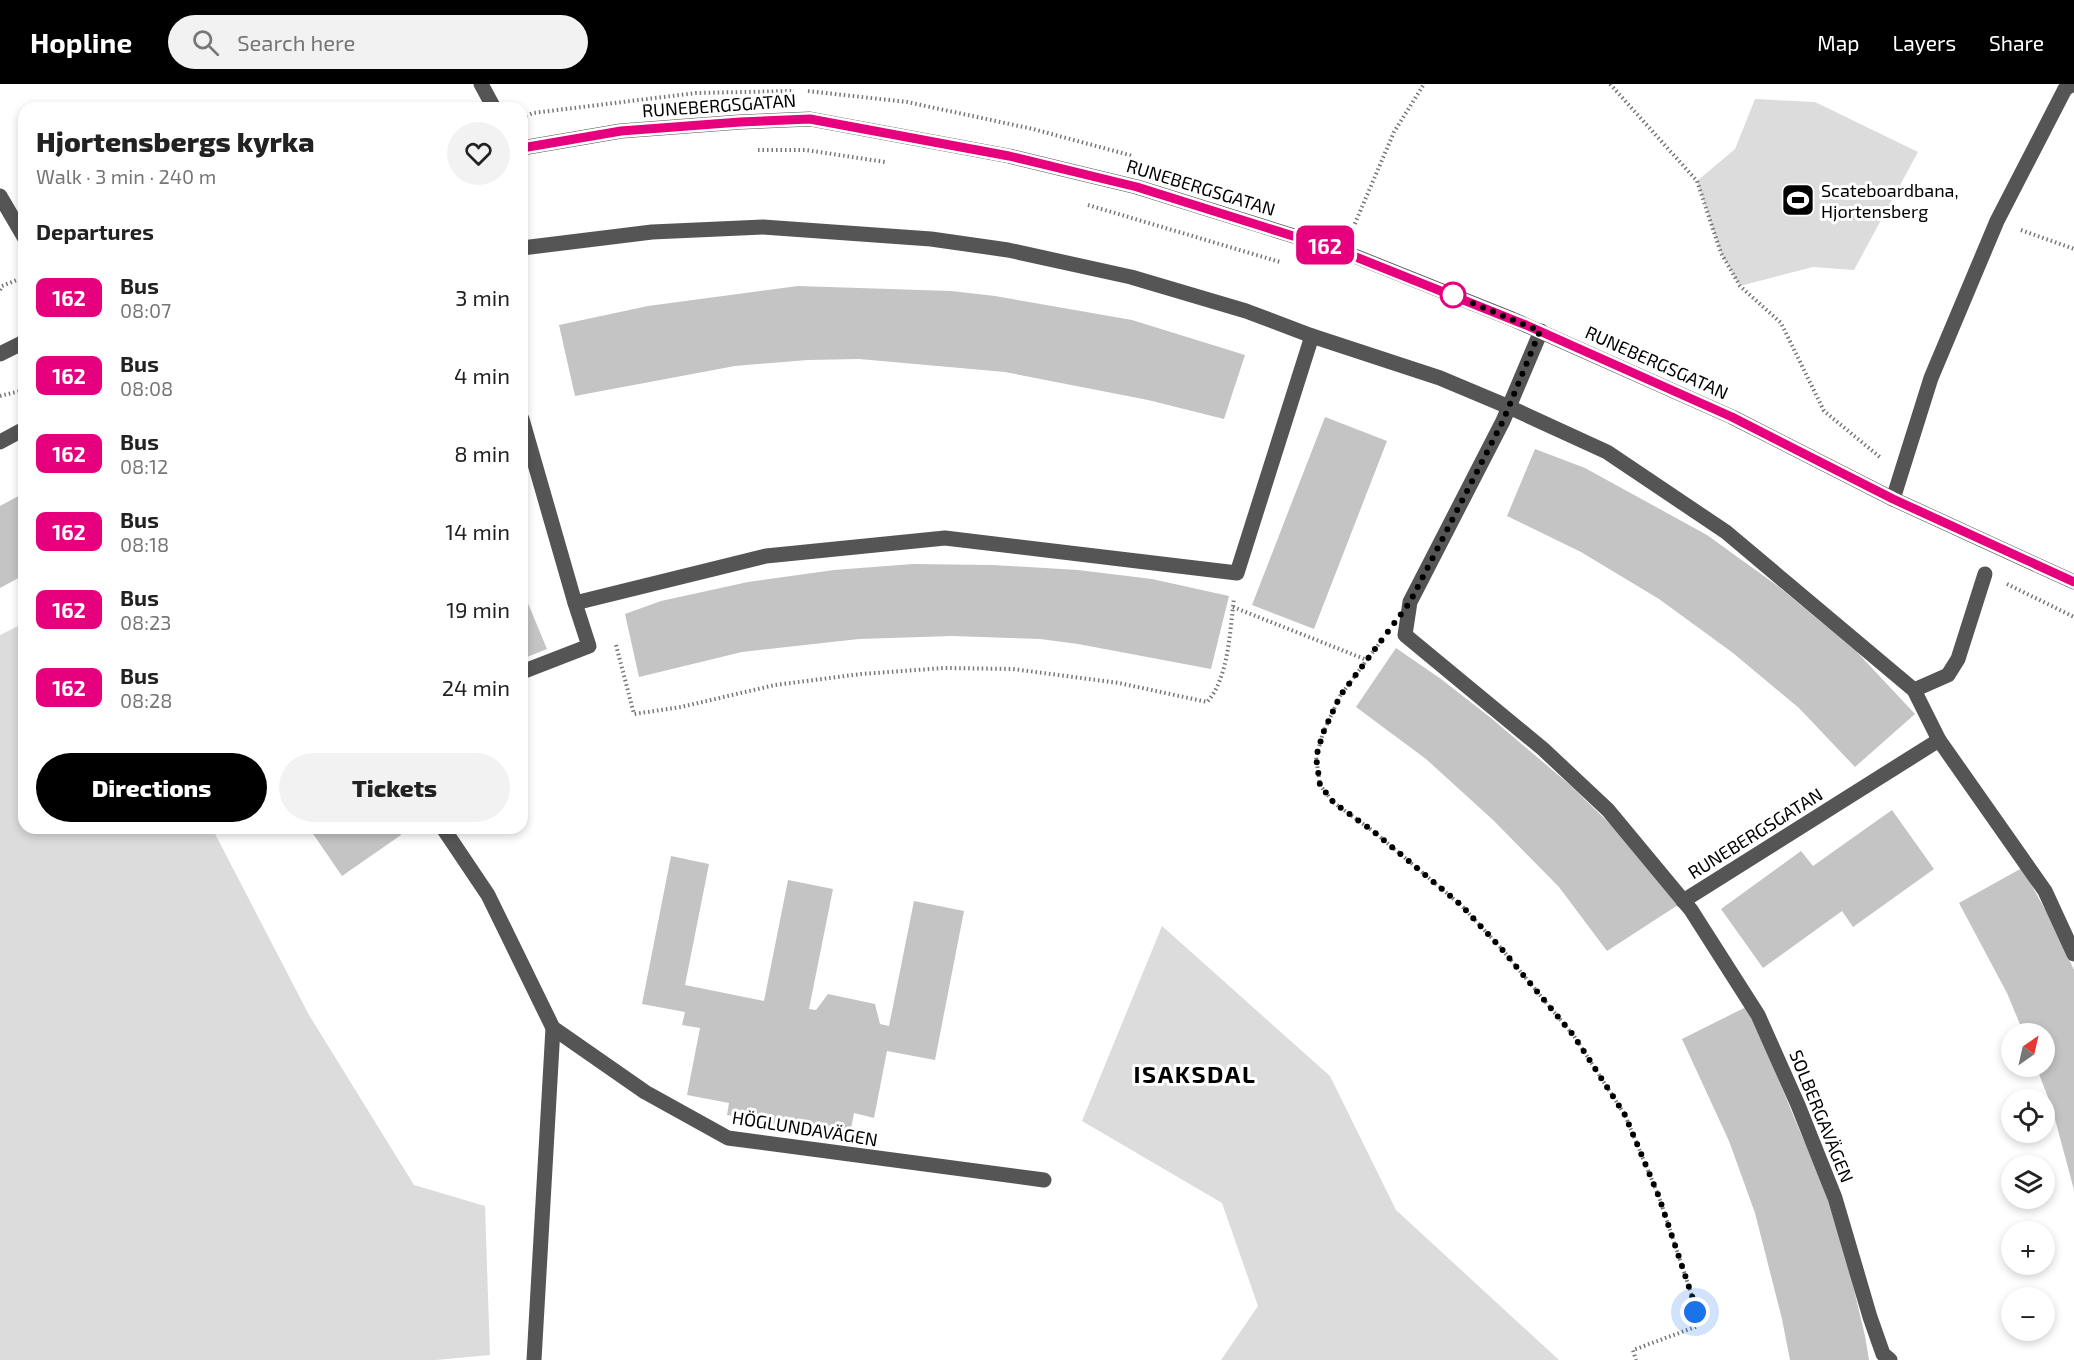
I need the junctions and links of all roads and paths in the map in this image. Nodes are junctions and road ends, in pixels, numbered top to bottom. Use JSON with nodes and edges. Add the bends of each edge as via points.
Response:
{"nodes":[{"id":1,"x":481,"y":84,"type":"edge"},
{"id":2,"x":1424,"y":84,"type":"edge"},
{"id":3,"x":1610,"y":84,"type":"edge"},
{"id":4,"x":2073,"y":84,"type":"edge"},
{"id":5,"x":491,"y":102,"type":"edge"},
{"id":6,"x":528,"y":147,"type":"edge"},
{"id":7,"x":0,"y":196,"type":"edge"},
{"id":8,"x":1839,"y":217,"type":"dead end"},
{"id":9,"x":1882,"y":219,"type":"dead end"},
{"id":10,"x":1997,"y":221,"type":"junction"},
{"id":11,"x":18,"y":227,"type":"edge"},
{"id":12,"x":1352,"y":229,"type":"dead end"},
{"id":13,"x":528,"y":247,"type":"edge"},
{"id":14,"x":2074,"y":249,"type":"edge"},
{"id":15,"x":18,"y":279,"type":"edge"},
{"id":16,"x":1,"y":288,"type":"edge"},
{"id":17,"x":1540,"y":331,"type":"junction"},
{"id":18,"x":1312,"y":336,"type":"junction"},
{"id":19,"x":18,"y":345,"type":"edge"},
{"id":20,"x":0,"y":354,"type":"edge"},
{"id":21,"x":18,"y":392,"type":"edge"},
{"id":22,"x":0,"y":396,"type":"edge"},
{"id":23,"x":1509,"y":407,"type":"junction"},
{"id":24,"x":18,"y":432,"type":"edge"},
{"id":25,"x":528,"y":440,"type":"edge"},
{"id":26,"x":0,"y":441,"type":"edge"},
{"id":27,"x":1900,"y":474,"type":"junction"},
{"id":28,"x":1893,"y":499,"type":"junction"},
{"id":29,"x":1237,"y":573,"type":"junction"},
{"id":30,"x":1985,"y":574,"type":"dead end"},
{"id":31,"x":2074,"y":582,"type":"edge"},
{"id":32,"x":1410,"y":602,"type":"junction"},
{"id":33,"x":575,"y":603,"type":"junction"},
{"id":34,"x":1233,"y":607,"type":"junction"},
{"id":35,"x":615,"y":644,"type":"dead end"},
{"id":36,"x":1367,"y":660,"type":"junction"},
{"id":37,"x":528,"y":670,"type":"edge"},
{"id":38,"x":1914,"y":690,"type":"junction"},
{"id":39,"x":1939,"y":741,"type":"junction"},
{"id":40,"x":447,"y":834,"type":"edge"},
{"id":41,"x":1683,"y":901,"type":"junction"},
{"id":42,"x":2074,"y":954,"type":"edge"},
{"id":43,"x":553,"y":1028,"type":"junction"},
{"id":44,"x":1044,"y":1180,"type":"dead end"},
{"id":45,"x":534,"y":1360,"type":"edge"},
{"id":46,"x":1636,"y":1360,"type":"edge"},
{"id":47,"x":1890,"y":1360,"type":"edge"}],
"edges":[{"from":1,"to":5,"type":"street"},
{"from":2,"to":12,"type":"path","via":[[1394,132]]},
{"from":3,"to":27,"type":"path","via":[[1697,181],[1721,253],[1740,286],[1781,324],[1824,411]]},
{"from":4,"to":10,"type":"street","via":[[2066,89]]},
{"from":6,"to":17,"type":"street","name":"RUNEBERGSGATAN","via":[[621,131],[740,122],[810,119],[880,131],[1009,156],[1148,190],[1341,251]]},
{"from":7,"to":11,"type":"street"},
{"from":8,"to":9,"type":"path"},
{"from":10,"to":14,"type":"path"},
{"from":10,"to":27,"type":"street","via":[[1931,378]]},
{"from":13,"to":18,"type":"street","via":[[652,232],[763,227],[931,239],[1008,249],[1131,277],[1246,311]]},
{"from":15,"to":16,"type":"path"},
{"from":17,"to":23,"type":"street"},
{"from":17,"to":28,"type":"street","name":"RUNEBERGSGATAN","via":[[1732,417]]},
{"from":18,"to":23,"type":"street","via":[[1440,378]]},
{"from":18,"to":29,"type":"street"},
{"from":19,"to":20,"type":"street"},
{"from":21,"to":22,"type":"path"},
{"from":23,"to":32,"type":"street"},
{"from":23,"to":38,"type":"street","via":[[1607,452],[1726,532]]},
{"from":24,"to":26,"type":"street"},
{"from":25,"to":33,"type":"street"},
{"from":27,"to":28,"type":"street"},
{"from":28,"to":31,"type":"street","name":"RUNEBERGSGATAN"},
{"from":29,"to":33,"type":"street","via":[[945,538],[765,556]]},
{"from":29,"to":34,"type":"path"},
{"from":30,"to":38,"type":"street","via":[[1958,659],[1948,675]]},
{"from":32,"to":36,"type":"path"},
{"from":32,"to":41,"type":"street","name":"SOLBERGAVÄGEN","via":[[1405,635],[1543,749],[1608,810]]},
{"from":33,"to":37,"type":"street","via":[[589,646]]},
{"from":34,"to":35,"type":"path","via":[[1223,670],[1216,692],[1207,702],[1119,683],[1025,670],[944,668],[775,685],[633,714]]},
{"from":34,"to":36,"type":"path"},
{"from":36,"to":46,"type":"path","via":[[1340,696],[1323,733],[1316,757],[1320,785],[1334,803],[1461,905],[1500,947],[1574,1036],[1625,1115],[1659,1197],[1693,1299],[1698,1326],[1633,1350]]},
{"from":38,"to":39,"type":"street"},
{"from":39,"to":41,"type":"street","name":"RUNEBERGSGATAN"},
{"from":39,"to":42,"type":"street","via":[[2045,891]]},
{"from":40,"to":43,"type":"street","name":"HÖGLUNDAVÄGEN","via":[[488,895]]},
{"from":41,"to":47,"type":"street","name":"SOLBERGAVÄGEN","via":[[1758,1015],[1835,1198],[1870,1317],[1883,1354]]},
{"from":43,"to":44,"type":"street","name":"HÖGLUNDAVÄGEN","via":[[645,1092],[728,1138]]},
{"from":43,"to":45,"type":"street","name":"HÖGLUNDAVÄGEN"}]}
